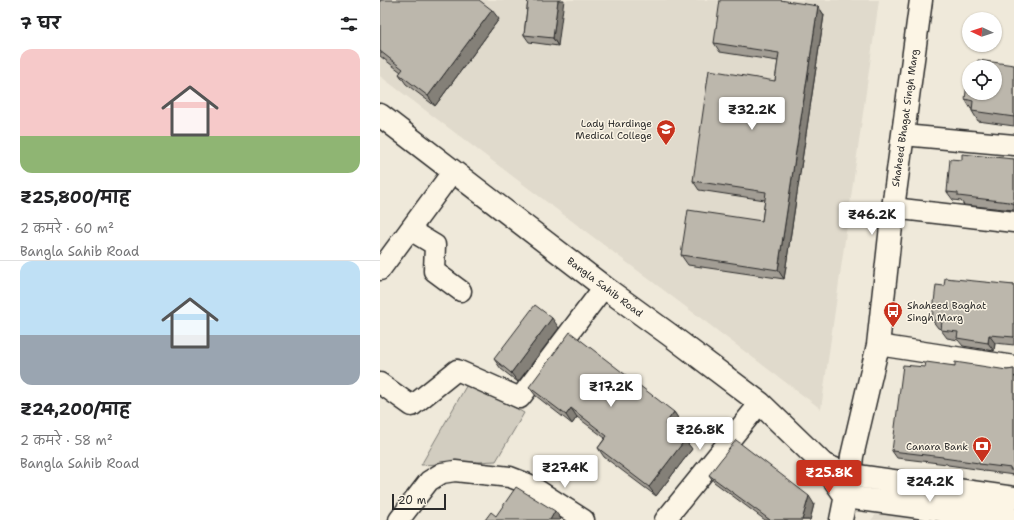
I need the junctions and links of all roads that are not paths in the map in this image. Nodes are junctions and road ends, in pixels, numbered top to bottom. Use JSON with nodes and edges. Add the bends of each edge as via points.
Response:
{"nodes":[{"id":1,"x":921,"y":0,"type":"edge"},
{"id":2,"x":380,"y":115,"type":"edge"},
{"id":3,"x":903,"y":135,"type":"junction"},
{"id":4,"x":1014,"y":144,"type":"edge"},
{"id":5,"x":453,"y":171,"type":"junction"},
{"id":6,"x":892,"y":208,"type":"junction"},
{"id":7,"x":1014,"y":222,"type":"edge"},
{"id":8,"x":410,"y":230,"type":"junction"},
{"id":9,"x":380,"y":270,"type":"edge"},
{"id":10,"x":604,"y":287,"type":"junction"},
{"id":11,"x":460,"y":291,"type":"dead end"},
{"id":12,"x":878,"y":345,"type":"junction"},
{"id":13,"x":1014,"y":366,"type":"edge"},
{"id":14,"x":380,"y":383,"type":"edge"},
{"id":15,"x":760,"y":403,"type":"junction"},
{"id":16,"x":824,"y":465,"type":"junction"},
{"id":17,"x":850,"y":475,"type":"junction"},
{"id":18,"x":846,"y":497,"type":"junction"},
{"id":19,"x":1014,"y":498,"type":"edge"},
{"id":20,"x":399,"y":520,"type":"edge"},
{"id":21,"x":584,"y":520,"type":"edge"},
{"id":22,"x":665,"y":520,"type":"edge"},
{"id":23,"x":841,"y":520,"type":"edge"},
{"id":24,"x":1014,"y":520,"type":"edge"}],
"edges":[{"from":1,"to":3,"type":"street","name":"Shaheed Bhagat Singh Marg"},
{"from":2,"to":5,"type":"street","name":"Bangla Sahib Road"},
{"from":3,"to":4,"type":"street"},
{"from":3,"to":6,"type":"street","name":"Shaheed Bhagat Singh Marg"},
{"from":5,"to":8,"type":"street"},
{"from":5,"to":10,"type":"street","name":"Bangla Sahib Road"},
{"from":6,"to":7,"type":"street"},
{"from":6,"to":12,"type":"street","name":"Shaheed Bhagat Singh Marg"},
{"from":8,"to":9,"type":"street"},
{"from":8,"to":11,"type":"street","via":[[435,245],[434,271]]},
{"from":10,"to":14,"type":"street","via":[[520,398],[457,370],[412,406]]},
{"from":10,"to":15,"type":"street","name":"Bangla Sahib Road"},
{"from":12,"to":13,"type":"street"},
{"from":12,"to":17,"type":"street","name":"Shaheed Bhagat Singh Marg","via":[[852,456]]},
{"from":15,"to":16,"type":"street","name":"Bangla Sahib Road"},
{"from":15,"to":22,"type":"street"},
{"from":16,"to":17,"type":"street","name":"Bangla Sahib Road"},
{"from":16,"to":18,"type":"street","name":"Bangla Sahib Road"},
{"from":17,"to":18,"type":"street","name":"Shaheed Bhagat Singh Marg"},
{"from":17,"to":19,"type":"street","name":"Bangla Sahib Road"},
{"from":18,"to":23,"type":"street","name":"Shaheed Bhagat Singh Marg"},
{"from":18,"to":24,"type":"street"},
{"from":20,"to":21,"type":"street","via":[[429,481],[442,473],[455,471],[510,477],[528,484]]}]}
